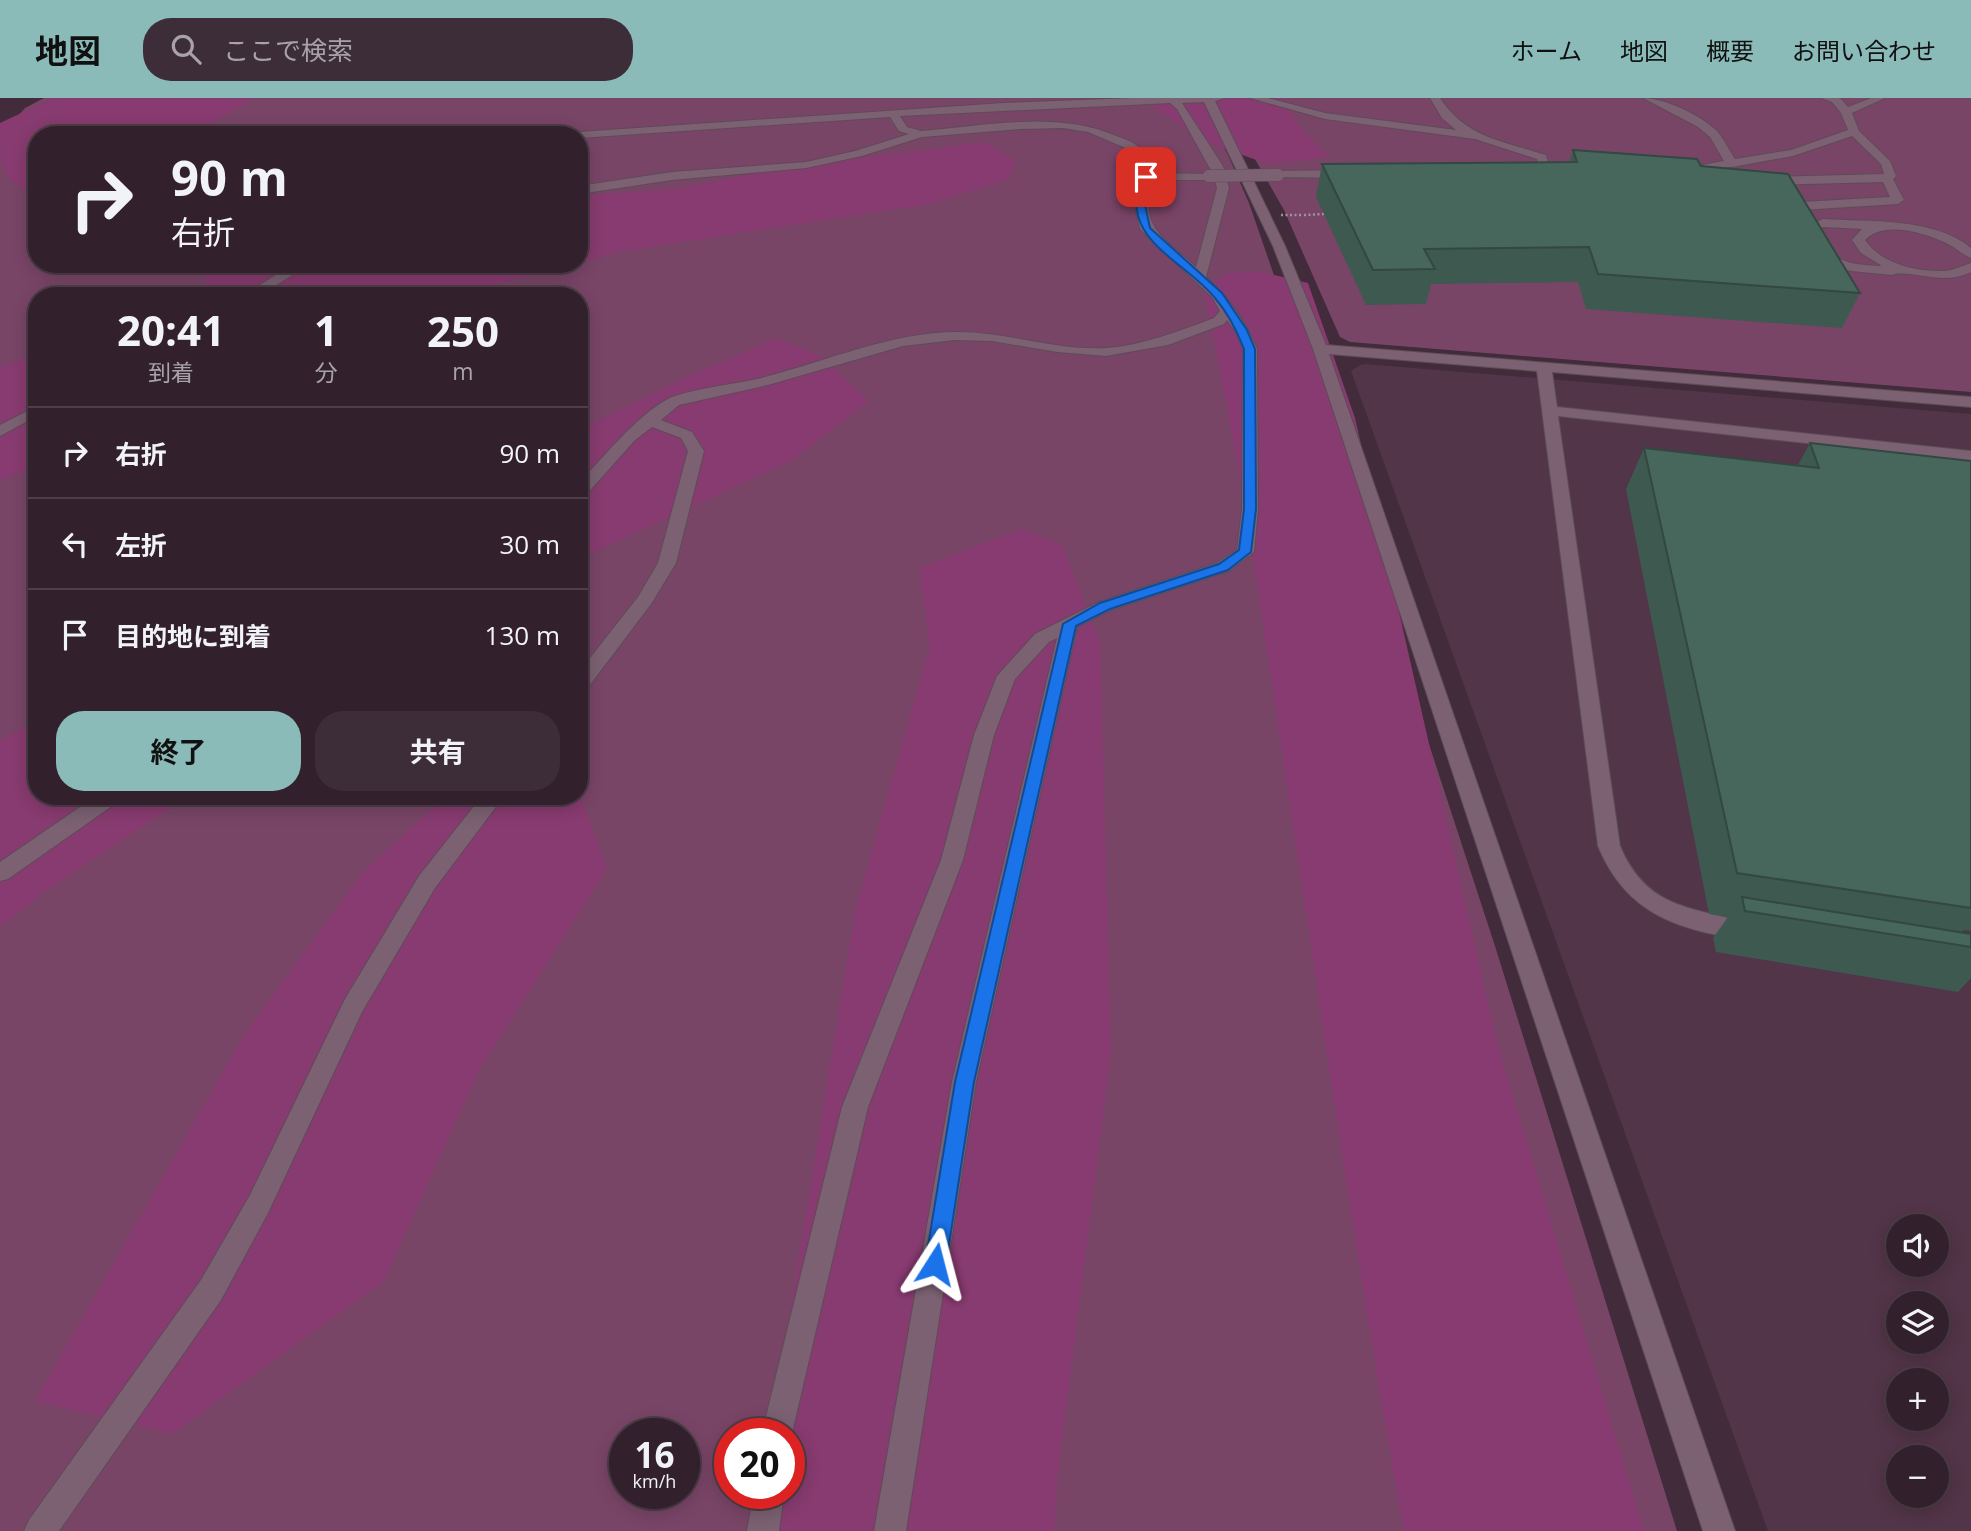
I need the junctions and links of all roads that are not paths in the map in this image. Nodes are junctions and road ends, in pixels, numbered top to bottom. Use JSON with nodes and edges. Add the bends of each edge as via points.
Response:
{"nodes":[{"id":1,"x":1223,"y":98,"type":"edge"},
{"id":2,"x":1255,"y":98,"type":"edge"},
{"id":3,"x":1435,"y":98,"type":"edge"},
{"id":4,"x":1648,"y":98,"type":"edge"},
{"id":5,"x":1826,"y":98,"type":"edge"},
{"id":6,"x":1880,"y":98,"type":"edge"},
{"id":7,"x":1172,"y":99,"type":"edge"},
{"id":8,"x":1208,"y":99,"type":"edge"},
{"id":9,"x":1846,"y":112,"type":"junction"},
{"id":10,"x":893,"y":113,"type":"junction"},
{"id":11,"x":1854,"y":132,"type":"junction"},
{"id":12,"x":588,"y":134,"type":"edge"},
{"id":13,"x":921,"y":134,"type":"junction"},
{"id":14,"x":1484,"y":137,"type":"junction"},
{"id":15,"x":1732,"y":164,"type":"junction"},
{"id":16,"x":1545,"y":172,"type":"junction"},
{"id":17,"x":1532,"y":173,"type":"edge"},
{"id":18,"x":1359,"y":174,"type":"edge"},
{"id":19,"x":1704,"y":176,"type":"edge"},
{"id":20,"x":1146,"y":177,"type":"junction"},
{"id":21,"x":1886,"y":177,"type":"junction"},
{"id":22,"x":1747,"y":181,"type":"edge"},
{"id":23,"x":1549,"y":187,"type":"edge"},
{"id":24,"x":588,"y":189,"type":"edge"},
{"id":25,"x":1765,"y":200,"type":"edge"},
{"id":26,"x":1901,"y":228,"type":"junction"},
{"id":27,"x":1920,"y":230,"type":"junction"},
{"id":28,"x":1971,"y":239,"type":"edge"},
{"id":29,"x":1971,"y":254,"type":"edge"},
{"id":30,"x":1971,"y":267,"type":"edge"},
{"id":31,"x":289,"y":273,"type":"edge"},
{"id":32,"x":1922,"y":273,"type":"junction"},
{"id":33,"x":1199,"y":279,"type":"junction"},
{"id":34,"x":264,"y":287,"type":"edge"},
{"id":35,"x":1227,"y":311,"type":"junction"},
{"id":36,"x":1320,"y":349,"type":"junction"},
{"id":37,"x":1544,"y":367,"type":"junction"},
{"id":38,"x":1971,"y":402,"type":"edge"},
{"id":39,"x":1550,"y":411,"type":"junction"},
{"id":40,"x":28,"y":415,"type":"edge"},
{"id":41,"x":650,"y":421,"type":"junction"},
{"id":42,"x":0,"y":430,"type":"edge"},
{"id":43,"x":1971,"y":456,"type":"edge"},
{"id":44,"x":588,"y":484,"type":"edge"},
{"id":45,"x":1069,"y":624,"type":"junction"},
{"id":46,"x":588,"y":673,"type":"edge"},
{"id":47,"x":99,"y":805,"type":"edge"},
{"id":48,"x":487,"y":805,"type":"edge"},
{"id":49,"x":0,"y":873,"type":"edge"},
{"id":50,"x":1764,"y":934,"type":"edge"},
{"id":51,"x":779,"y":1418,"type":"edge"},
{"id":52,"x":766,"y":1509,"type":"edge"},
{"id":53,"x":40,"y":1531,"type":"edge"},
{"id":54,"x":763,"y":1531,"type":"edge"},
{"id":55,"x":890,"y":1531,"type":"edge"},
{"id":56,"x":1719,"y":1531,"type":"edge"}],
"edges":[{"from":1,"to":8,"type":"street"},
{"from":2,"to":14,"type":"street","via":[[1325,116]]},
{"from":3,"to":14,"type":"street","via":[[1451,121]]},
{"from":4,"to":15,"type":"street","via":[[1708,130]]},
{"from":5,"to":9,"type":"street","via":[[1836,100]]},
{"from":6,"to":9,"type":"street"},
{"from":7,"to":8,"type":"street"},
{"from":7,"to":10,"type":"street"},
{"from":7,"to":33,"type":"street","via":[[1217,166],[1223,188]]},
{"from":8,"to":36,"type":"street","via":[[1279,246]]},
{"from":9,"to":11,"type":"street"},
{"from":10,"to":12,"type":"street"},
{"from":10,"to":13,"type":"street","via":[[903,129]]},
{"from":11,"to":15,"type":"street","via":[[1793,153]]},
{"from":11,"to":21,"type":"street","via":[[1886,163],[1890,176]]},
{"from":13,"to":20,"type":"street","via":[[1062,125],[1091,130],[1132,147]]},
{"from":13,"to":24,"type":"street","via":[[806,165],[672,176]]},
{"from":14,"to":16,"type":"street","via":[[1542,157]]},
{"from":15,"to":19,"type":"street"},
{"from":16,"to":17,"type":"street"},
{"from":16,"to":23,"type":"street"},
{"from":18,"to":20,"type":"street","bridge":true},
{"from":20,"to":33,"type":"street","via":[[1140,200],[1146,229]]},
{"from":21,"to":22,"type":"street"},
{"from":21,"to":25,"type":"street","via":[[1898,200],[1801,206]]},
{"from":26,"to":27,"type":"street"},
{"from":26,"to":32,"type":"street","via":[[1870,229],[1857,240],[1860,248],[1877,260]]},
{"from":26,"to":32,"type":"street","via":[[1822,223],[1809,228],[1834,263]]},
{"from":27,"to":28,"type":"street"},
{"from":27,"to":29,"type":"street","via":[[1954,242]]},
{"from":30,"to":32,"type":"street","via":[[1956,274]]},
{"from":31,"to":34,"type":"street"},
{"from":33,"to":35,"type":"street","via":[[1218,295]]},
{"from":35,"to":41,"type":"street","via":[[1219,321],[1163,342],[1106,352],[955,335],[902,342],[674,402]]},
{"from":35,"to":45,"type":"street","via":[[1250,349],[1250,509],[1245,552],[1223,567],[1105,606]]},
{"from":36,"to":37,"type":"street"},
{"from":36,"to":56,"type":"street"},
{"from":37,"to":38,"type":"street"},
{"from":37,"to":39,"type":"street"},
{"from":39,"to":43,"type":"street"},
{"from":39,"to":50,"type":"street","via":[[1609,846],[1623,875],[1662,908],[1695,923]]},
{"from":40,"to":42,"type":"street"},
{"from":41,"to":44,"type":"street"},
{"from":41,"to":46,"type":"street","via":[[687,435],[696,451],[667,563],[645,600]]},
{"from":45,"to":51,"type":"street","via":[[1042,638],[1006,676],[952,860],[855,1107]]},
{"from":45,"to":55,"type":"street","via":[[964,1082]]},
{"from":47,"to":49,"type":"street"},
{"from":48,"to":53,"type":"street","via":[[427,883],[353,1006],[259,1204],[211,1290]]},
{"from":52,"to":54,"type":"street"}]}
